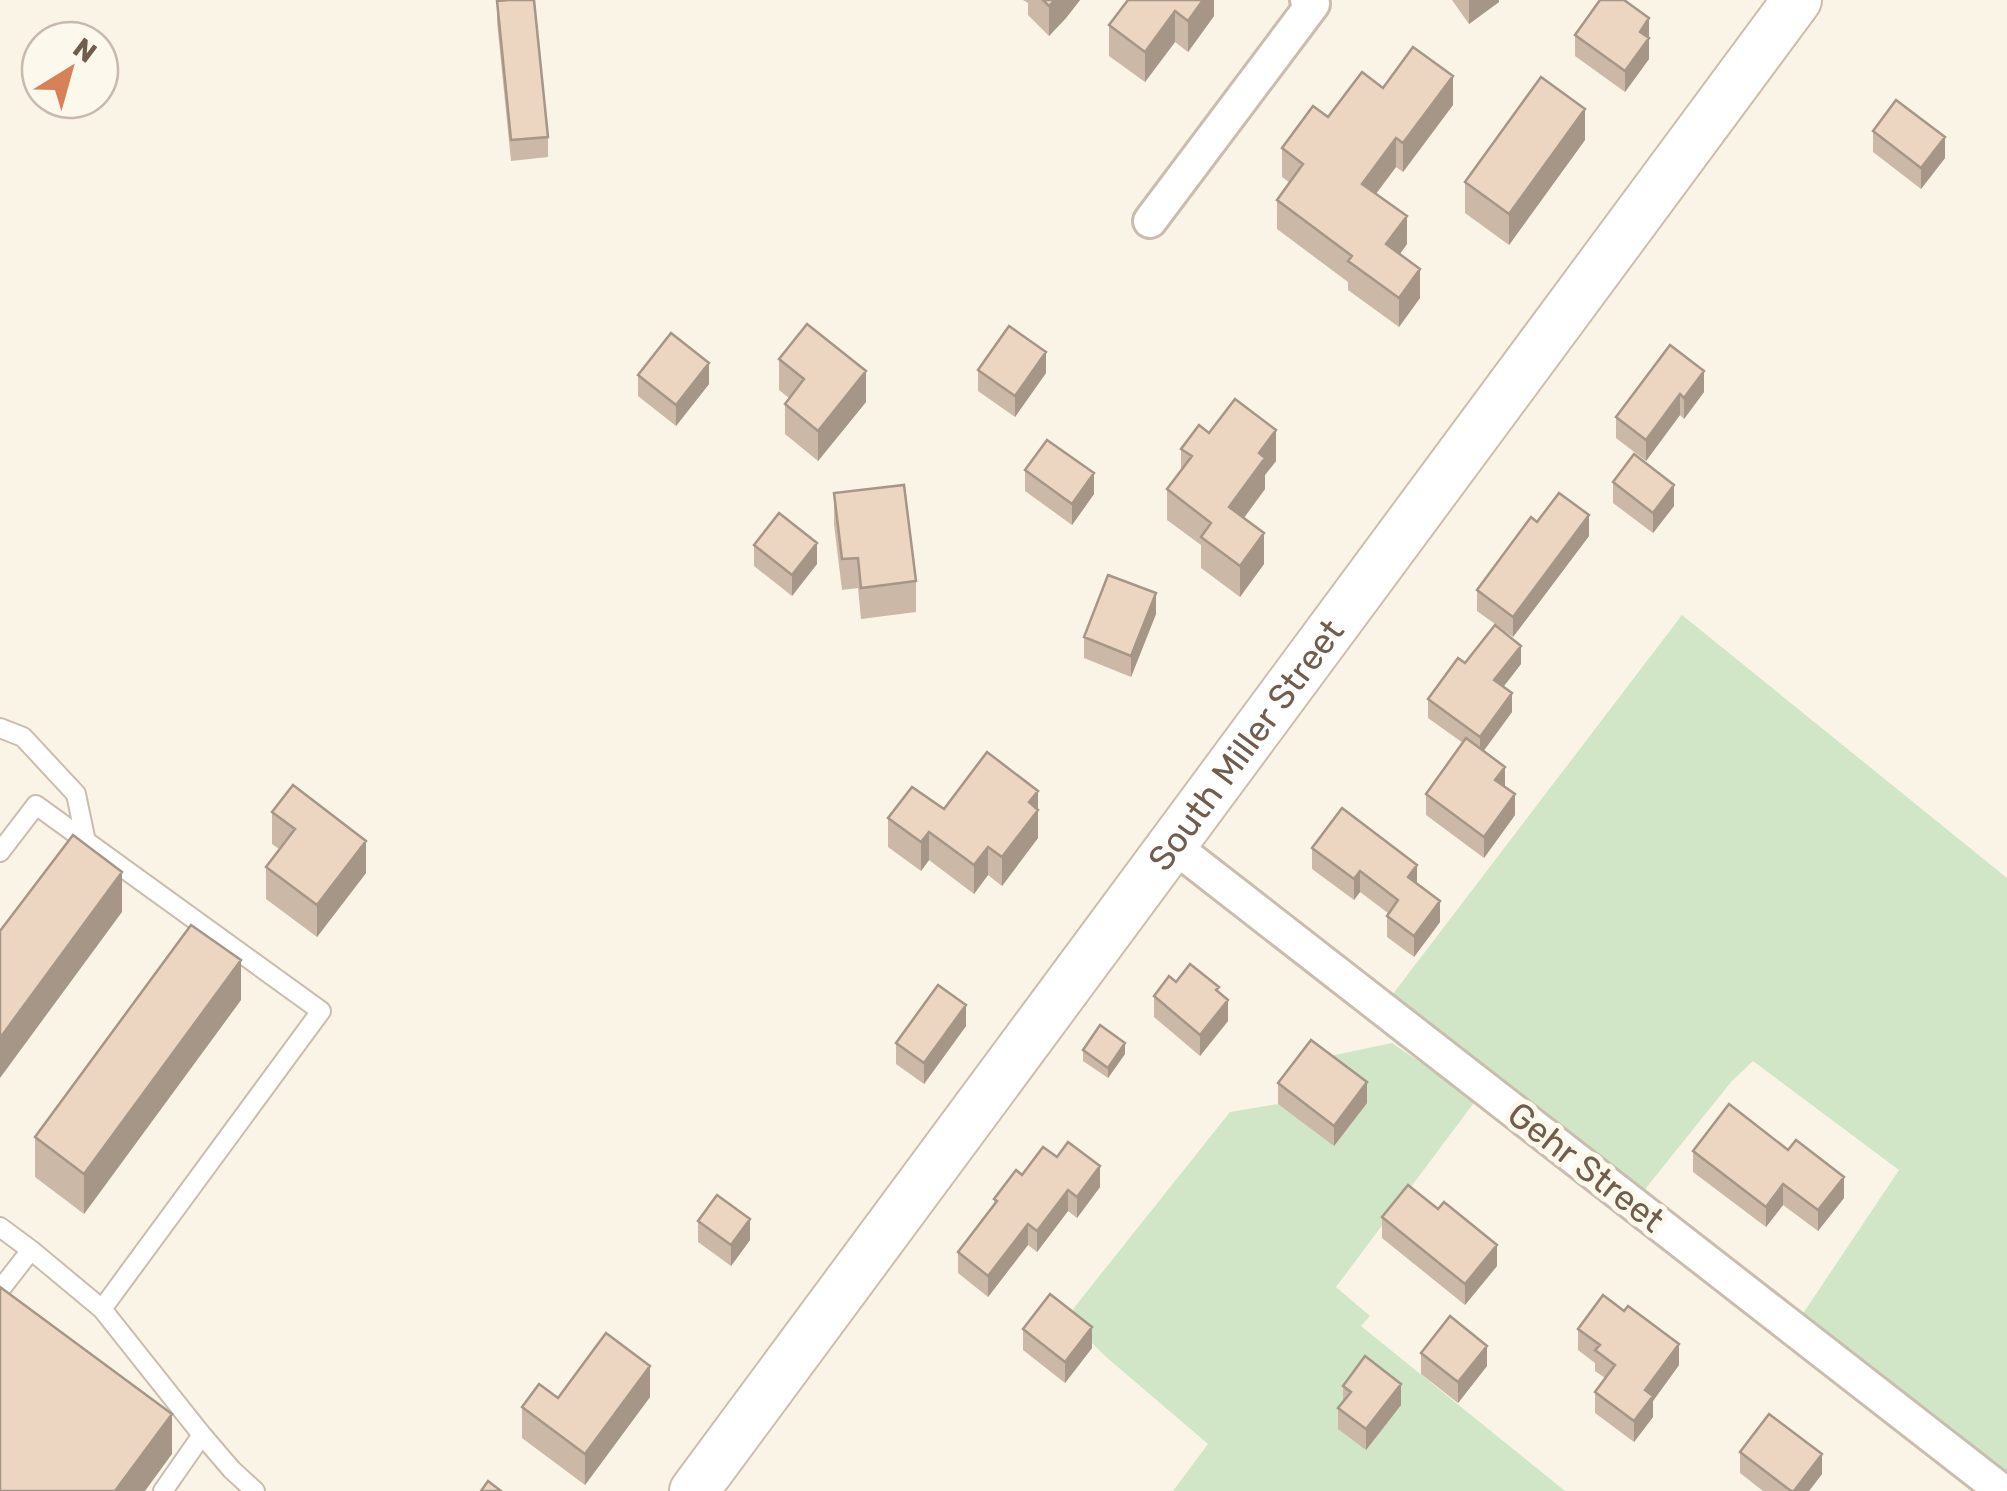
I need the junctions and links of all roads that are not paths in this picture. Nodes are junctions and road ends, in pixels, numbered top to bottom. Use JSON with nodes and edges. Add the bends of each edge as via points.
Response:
{"nodes":[{"id":1,"x":1308,"y":0,"type":"edge"},
{"id":2,"x":1797,"y":0,"type":"edge"},
{"id":3,"x":1150,"y":221,"type":"dead end"},
{"id":4,"x":0,"y":728,"type":"edge"},
{"id":5,"x":86,"y":842,"type":"junction"},
{"id":6,"x":1171,"y":844,"type":"junction"},
{"id":7,"x":0,"y":852,"type":"edge"},
{"id":8,"x":0,"y":1227,"type":"edge"},
{"id":9,"x":31,"y":1250,"type":"junction"},
{"id":10,"x":0,"y":1290,"type":"edge"},
{"id":11,"x":102,"y":1309,"type":"junction"},
{"id":12,"x":202,"y":1434,"type":"junction"},
{"id":13,"x":163,"y":1491,"type":"edge"},
{"id":14,"x":255,"y":1491,"type":"edge"},
{"id":15,"x":694,"y":1491,"type":"edge"},
{"id":16,"x":2002,"y":1491,"type":"edge"}],
"edges":[{"from":1,"to":3,"type":"street","via":[[1313,4]]},
{"from":2,"to":6,"type":"street","name":"South Miller Street"},
{"from":4,"to":5,"type":"lane","via":[[24,737],[76,794]]},
{"from":5,"to":7,"type":"lane","via":[[36,806]]},
{"from":5,"to":11,"type":"lane","via":[[321,1011]]},
{"from":6,"to":15,"type":"street","name":"South Miller Street"},
{"from":6,"to":16,"type":"street","name":"Gehr Street"},
{"from":8,"to":9,"type":"lane"},
{"from":9,"to":10,"type":"lane"},
{"from":9,"to":11,"type":"lane"},
{"from":11,"to":12,"type":"lane"},
{"from":12,"to":13,"type":"lane"},
{"from":12,"to":14,"type":"lane"}]}
